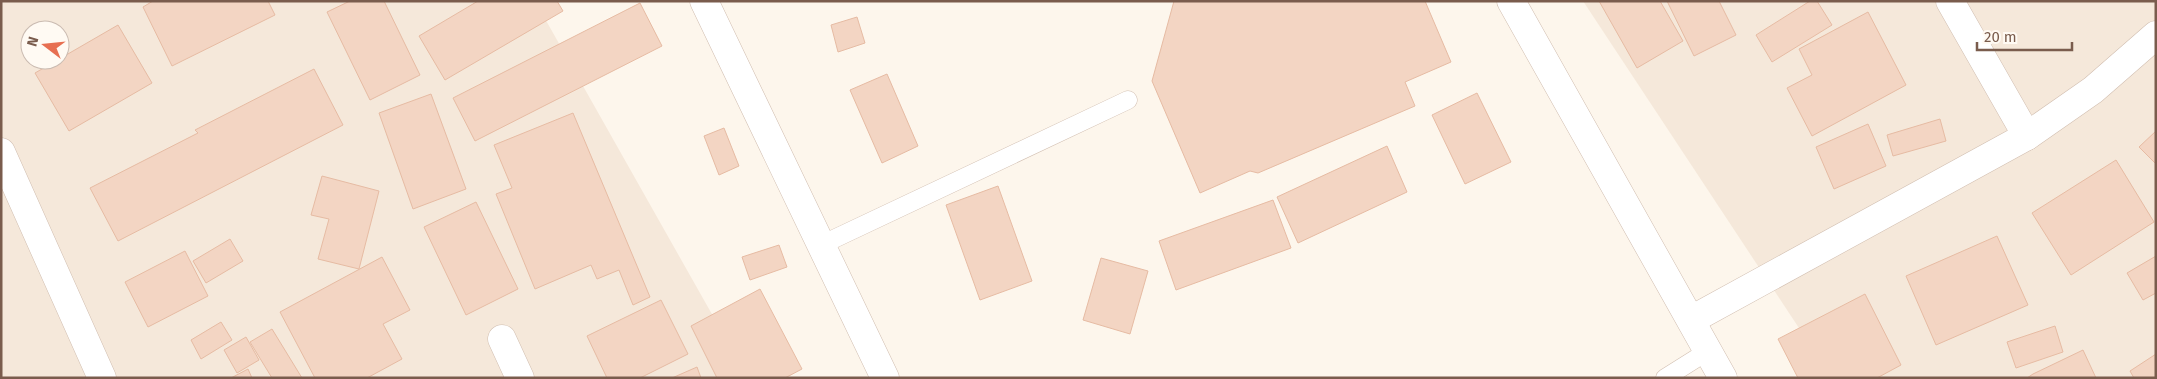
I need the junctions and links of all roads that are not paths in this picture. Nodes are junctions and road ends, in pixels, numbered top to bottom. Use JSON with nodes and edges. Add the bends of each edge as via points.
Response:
{"nodes":[{"id":1,"x":704,"y":1,"type":"edge"},
{"id":2,"x":1511,"y":1,"type":"edge"},
{"id":3,"x":1950,"y":1,"type":"edge"},
{"id":4,"x":2156,"y":35,"type":"edge"},
{"id":5,"x":1128,"y":100,"type":"dead end"},
{"id":6,"x":2027,"y":136,"type":"junction"},
{"id":7,"x":1,"y":152,"type":"edge"},
{"id":8,"x":821,"y":246,"type":"junction"},
{"id":9,"x":1691,"y":320,"type":"junction"},
{"id":10,"x":502,"y":339,"type":"dead end"},
{"id":11,"x":1708,"y":350,"type":"junction"},
{"id":12,"x":102,"y":378,"type":"edge"},
{"id":13,"x":520,"y":378,"type":"edge"},
{"id":14,"x":885,"y":378,"type":"edge"},
{"id":15,"x":1665,"y":378,"type":"edge"},
{"id":16,"x":1723,"y":378,"type":"edge"}],
"edges":[{"from":1,"to":8,"type":"street"},
{"from":2,"to":9,"type":"street"},
{"from":3,"to":6,"type":"street"},
{"from":4,"to":6,"type":"street","via":[[2093,90]]},
{"from":5,"to":8,"type":"lane"},
{"from":6,"to":9,"type":"street"},
{"from":7,"to":12,"type":"street"},
{"from":8,"to":14,"type":"street"},
{"from":9,"to":11,"type":"street"},
{"from":10,"to":13,"type":"street"},
{"from":11,"to":15,"type":"lane"},
{"from":11,"to":16,"type":"street"}]}
